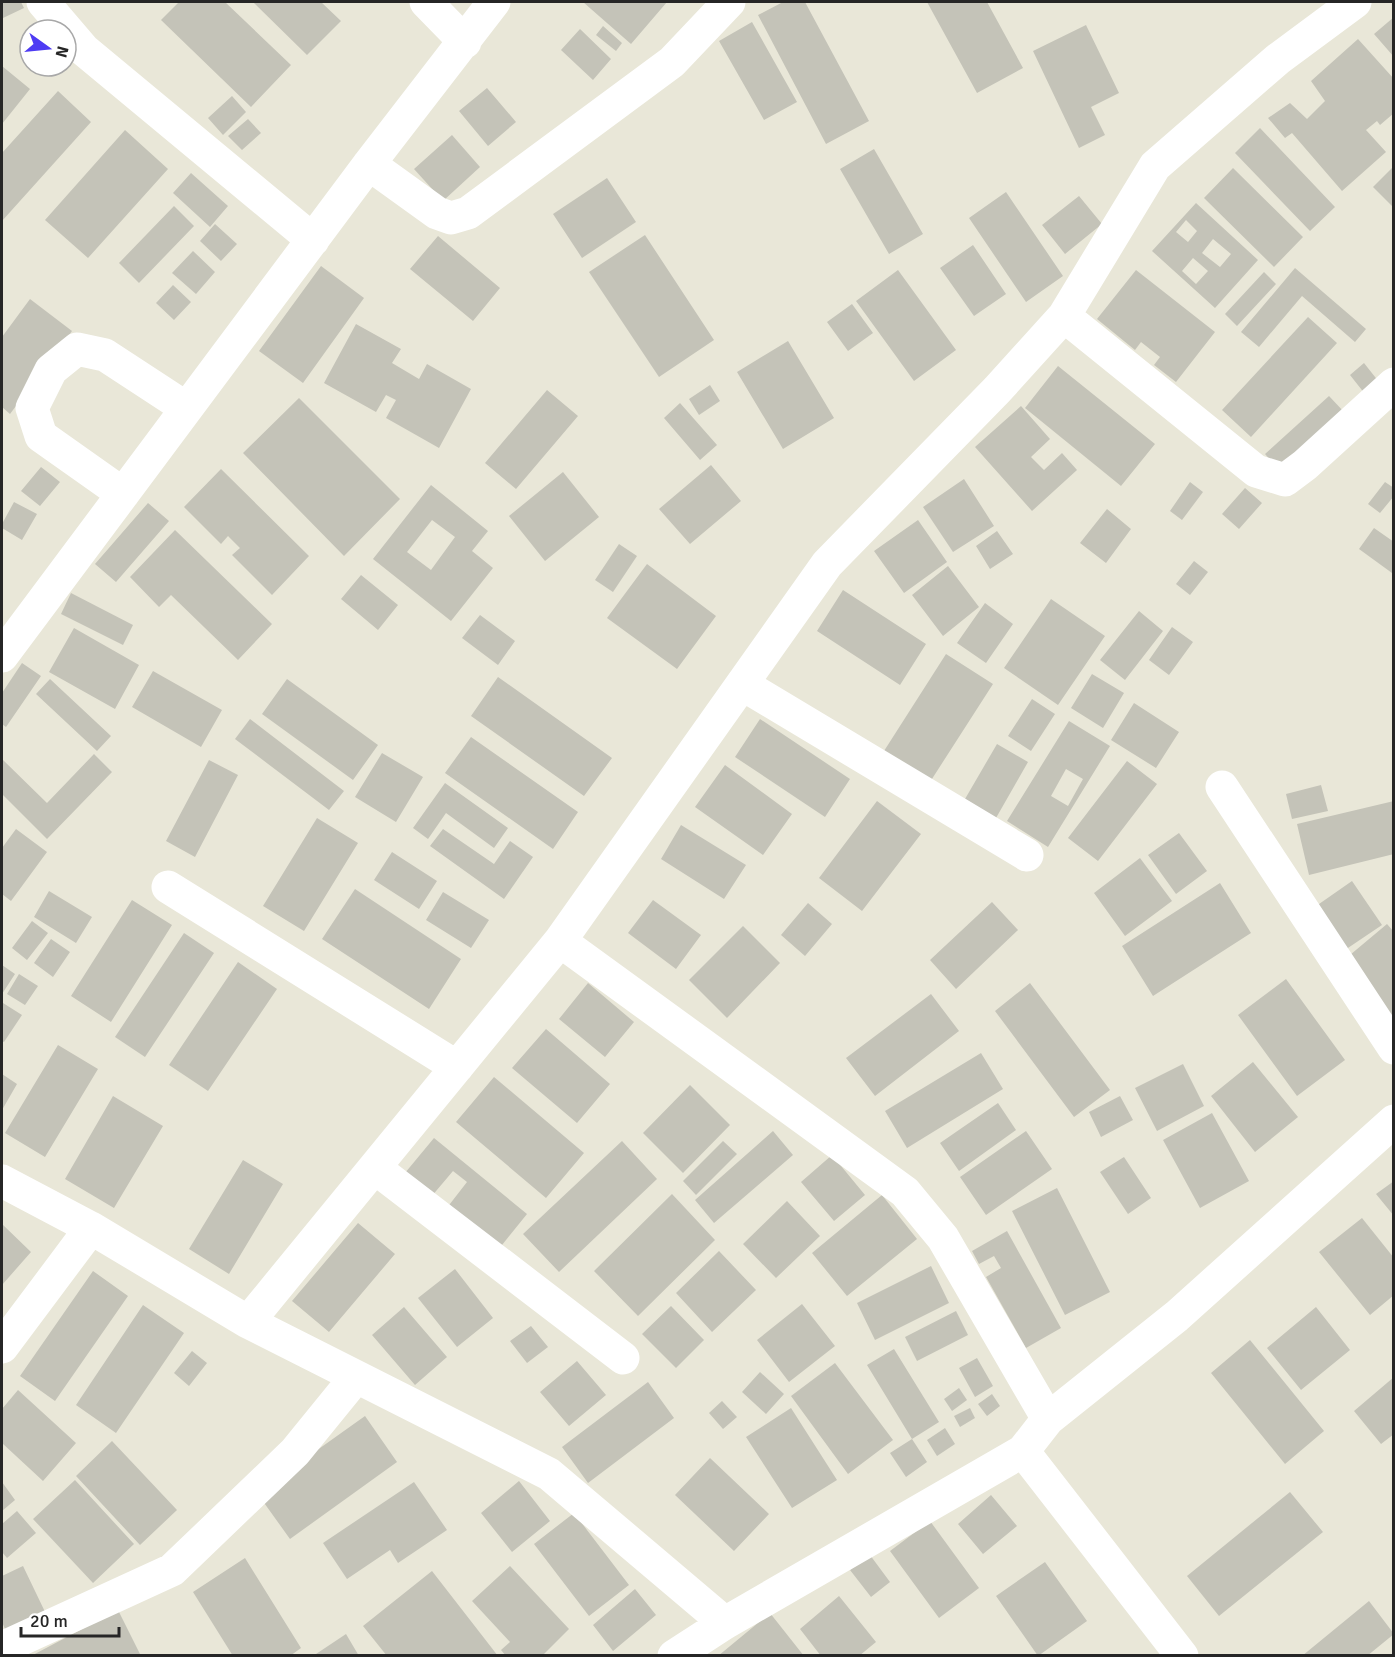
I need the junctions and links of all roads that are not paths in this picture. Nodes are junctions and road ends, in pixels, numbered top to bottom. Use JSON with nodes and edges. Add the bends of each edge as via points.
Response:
{"nodes":[{"id":1,"x":43,"y":2,"type":"edge"},
{"id":2,"x":426,"y":2,"type":"edge"},
{"id":3,"x":494,"y":2,"type":"edge"},
{"id":4,"x":729,"y":2,"type":"edge"},
{"id":5,"x":1355,"y":2,"type":"edge"},
{"id":6,"x":465,"y":42,"type":"junction"},
{"id":7,"x":369,"y":164,"type":"junction"},
{"id":8,"x":313,"y":240,"type":"junction"},
{"id":9,"x":1064,"y":316,"type":"junction"},
{"id":10,"x":1394,"y":384,"type":"edge"},
{"id":11,"x":186,"y":408,"type":"junction"},
{"id":12,"x":123,"y":494,"type":"junction"},
{"id":13,"x":2,"y":656,"type":"edge"},
{"id":14,"x":742,"y":684,"type":"junction"},
{"id":15,"x":1222,"y":787,"type":"dead end"},
{"id":16,"x":1028,"y":855,"type":"dead end"},
{"id":17,"x":168,"y":887,"type":"dead end"},
{"id":18,"x":560,"y":941,"type":"junction"},
{"id":19,"x":1394,"y":1048,"type":"edge"},
{"id":20,"x":457,"y":1067,"type":"junction"},
{"id":21,"x":1394,"y":1121,"type":"edge"},
{"id":22,"x":375,"y":1168,"type":"junction"},
{"id":23,"x":2,"y":1180,"type":"edge"},
{"id":24,"x":91,"y":1228,"type":"junction"},
{"id":25,"x":248,"y":1322,"type":"junction"},
{"id":26,"x":2,"y":1347,"type":"edge"},
{"id":27,"x":623,"y":1358,"type":"dead end"},
{"id":28,"x":356,"y":1377,"type":"junction"},
{"id":29,"x":1048,"y":1419,"type":"junction"},
{"id":30,"x":1023,"y":1451,"type":"junction"},
{"id":31,"x":724,"y":1623,"type":"junction"},
{"id":32,"x":2,"y":1648,"type":"edge"},
{"id":33,"x":674,"y":1656,"type":"edge"},
{"id":34,"x":1182,"y":1656,"type":"edge"}],
"edges":[{"from":1,"to":8,"type":"street","via":[[84,50]]},
{"from":2,"to":6,"type":"street"},
{"from":3,"to":6,"type":"street"},
{"from":4,"to":7,"type":"street","via":[[672,62],[468,213],[451,218],[437,213]]},
{"from":5,"to":9,"type":"street","via":[[1278,59],[1155,166]]},
{"from":6,"to":7,"type":"street"},
{"from":7,"to":8,"type":"street"},
{"from":8,"to":11,"type":"street"},
{"from":9,"to":10,"type":"street","via":[[1257,471],[1275,478],[1285,480],[1305,465]]},
{"from":9,"to":14,"type":"street","via":[[998,390],[827,564]]},
{"from":11,"to":12,"type":"street"},
{"from":11,"to":12,"type":"street","via":[[105,355],[77,349],[51,370],[32,408],[41,436]]},
{"from":12,"to":13,"type":"street"},
{"from":14,"to":16,"type":"street"},
{"from":14,"to":18,"type":"street"},
{"from":15,"to":19,"type":"street"},
{"from":17,"to":20,"type":"street"},
{"from":18,"to":20,"type":"street"},
{"from":18,"to":29,"type":"street","via":[[905,1192],[943,1238]]},
{"from":20,"to":22,"type":"street"},
{"from":21,"to":29,"type":"street","via":[[1178,1316]]},
{"from":22,"to":25,"type":"street"},
{"from":22,"to":27,"type":"street"},
{"from":23,"to":24,"type":"street"},
{"from":24,"to":25,"type":"street"},
{"from":24,"to":26,"type":"street"},
{"from":25,"to":28,"type":"street"},
{"from":28,"to":31,"type":"street","via":[[549,1474]]},
{"from":28,"to":32,"type":"street","via":[[295,1452],[172,1570]]},
{"from":29,"to":30,"type":"street"},
{"from":30,"to":31,"type":"street"},
{"from":30,"to":34,"type":"street"},
{"from":31,"to":33,"type":"street"}]}
